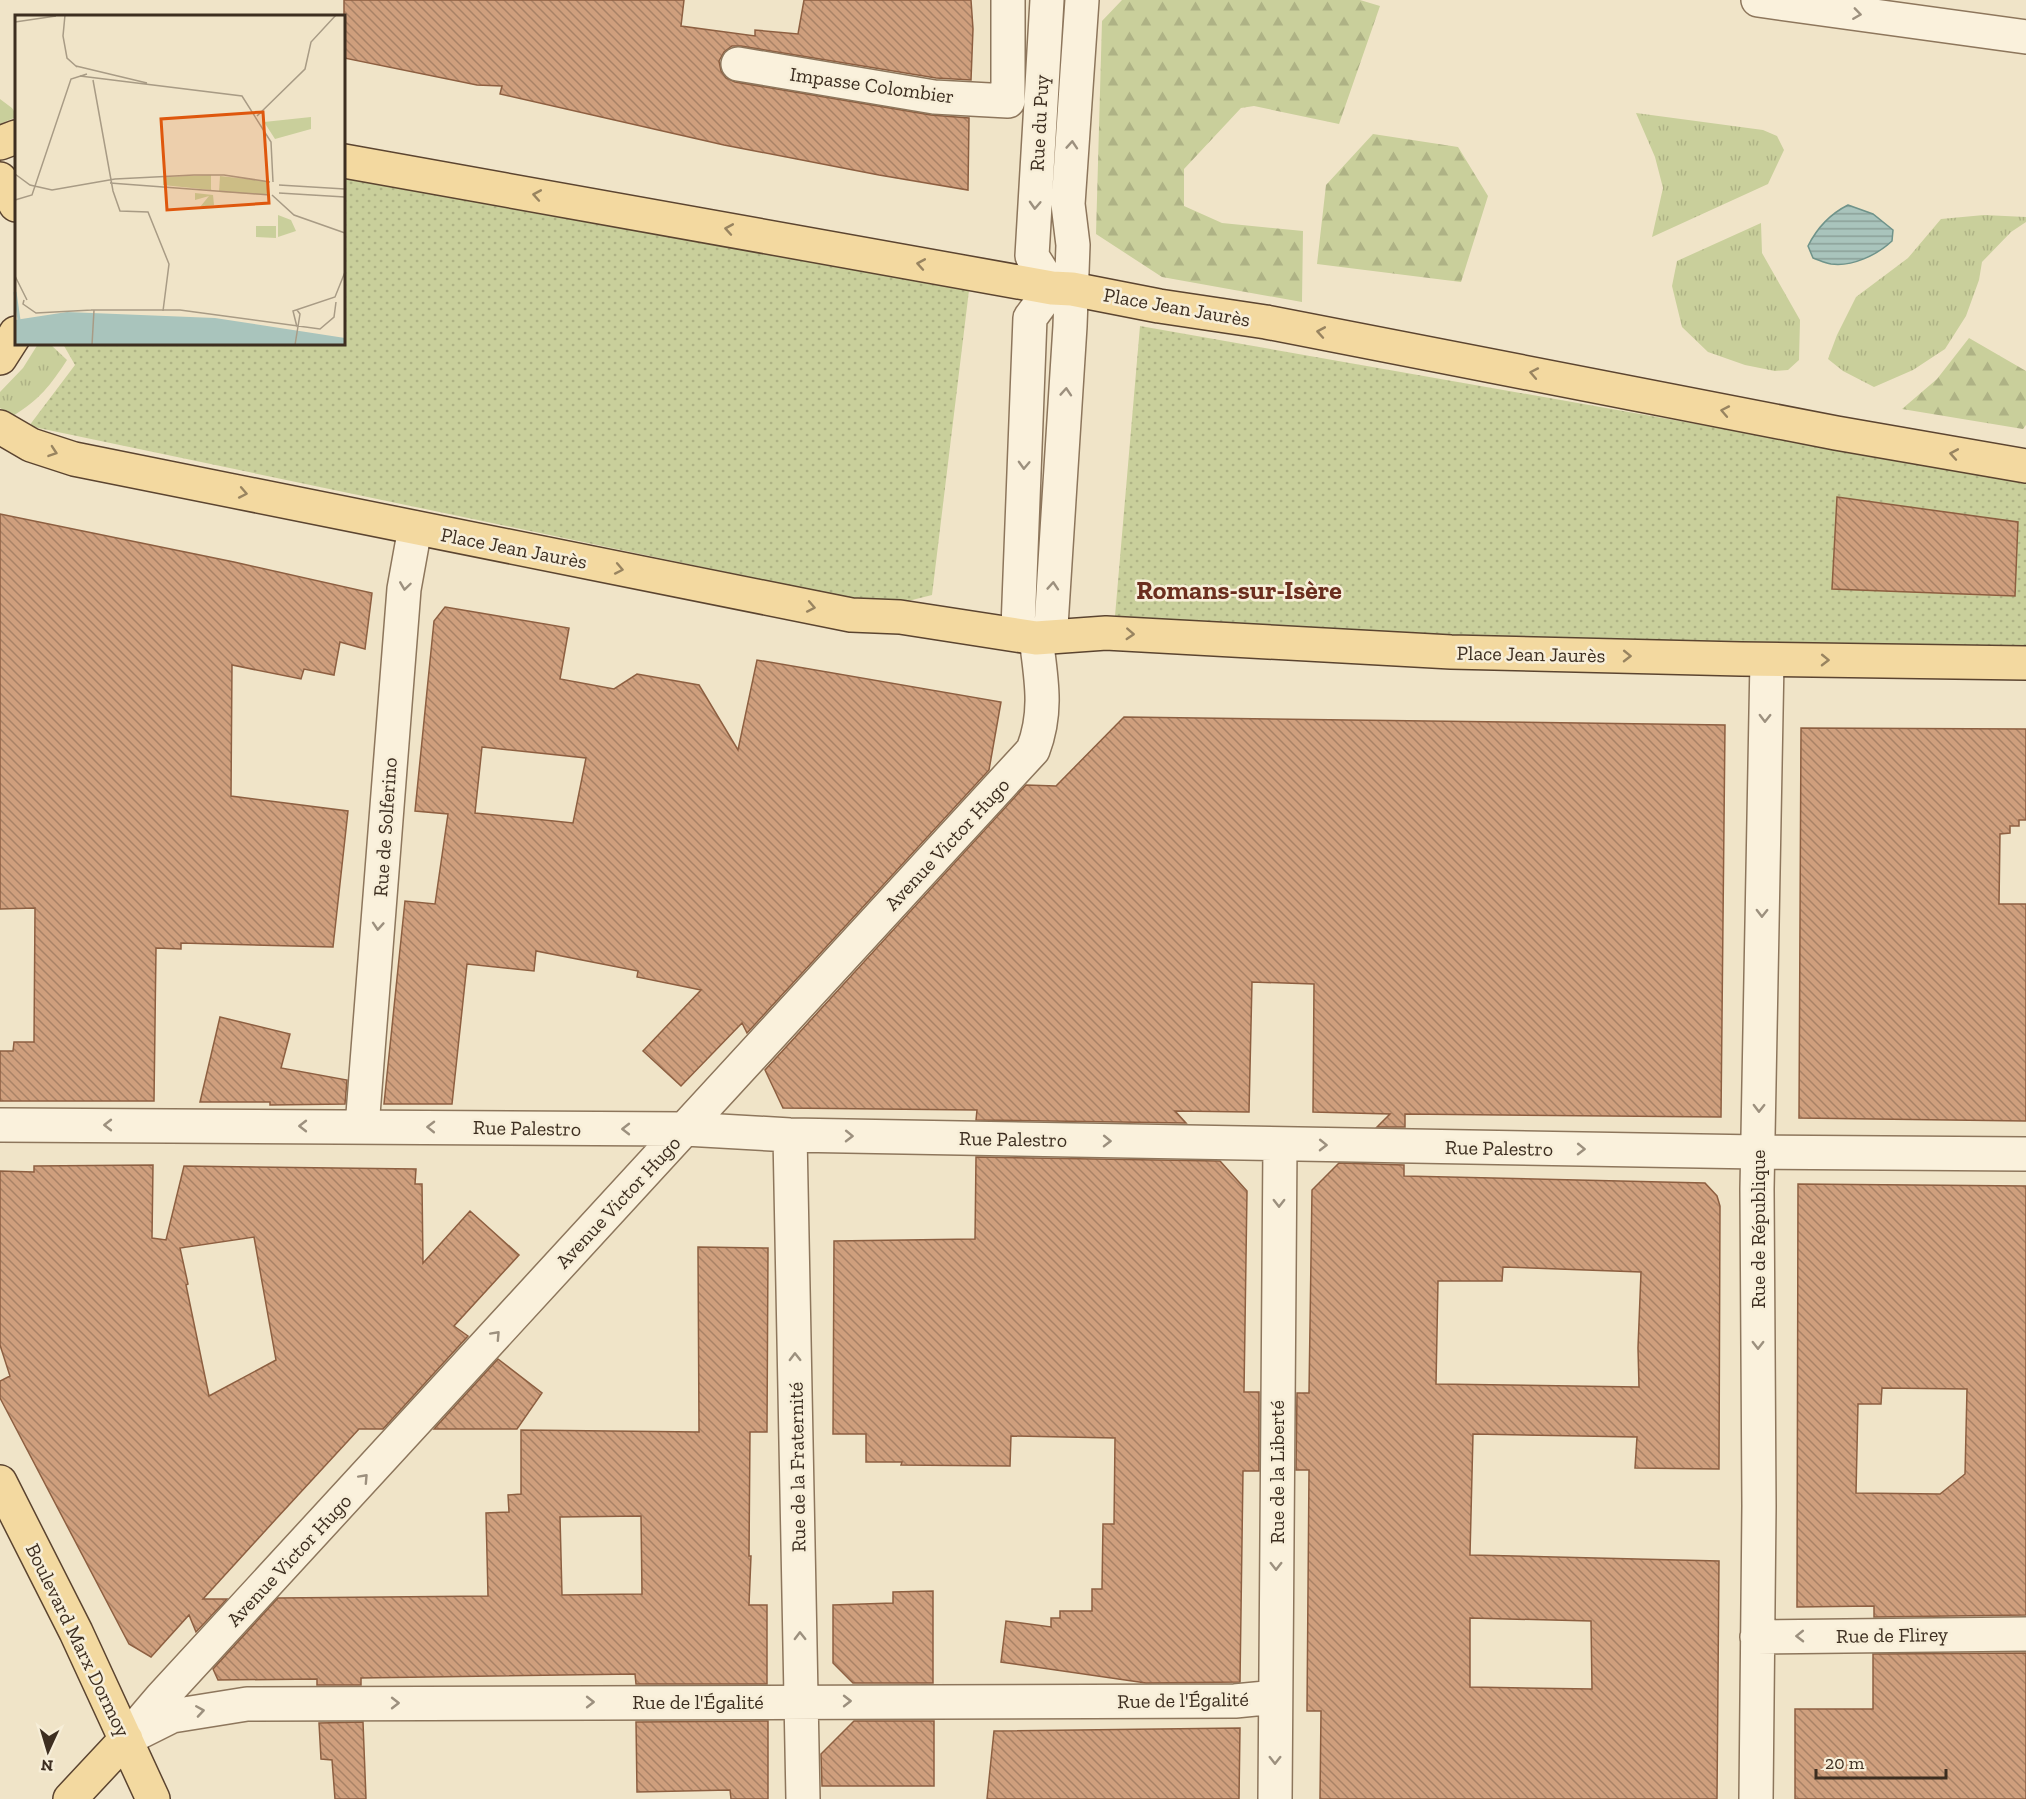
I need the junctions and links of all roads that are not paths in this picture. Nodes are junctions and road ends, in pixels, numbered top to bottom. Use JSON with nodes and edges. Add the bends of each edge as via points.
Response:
{"nodes":[{"id":1,"x":1008,"y":0,"type":"edge"},
{"id":2,"x":1047,"y":0,"type":"edge"},
{"id":3,"x":1082,"y":0,"type":"edge"},
{"id":4,"x":1758,"y":0,"type":"edge"},
{"id":5,"x":2026,"y":38,"type":"edge"},
{"id":6,"x":738,"y":64,"type":"dead end"},
{"id":7,"x":15,"y":137,"type":"edge"},
{"id":8,"x":0,"y":143,"type":"edge"},
{"id":9,"x":345,"y":161,"type":"edge"},
{"id":10,"x":0,"y":178,"type":"edge"},
{"id":11,"x":15,"y":203,"type":"edge"},
{"id":12,"x":1062,"y":289,"type":"junction"},
{"id":13,"x":15,"y":335,"type":"edge"},
{"id":14,"x":0,"y":358,"type":"edge"},
{"id":15,"x":0,"y":427,"type":"edge"},
{"id":16,"x":2026,"y":466,"type":"edge"},
{"id":17,"x":415,"y":528,"type":"junction"},
{"id":18,"x":1036,"y":638,"type":"junction"},
{"id":19,"x":1767,"y":660,"type":"junction"},
{"id":20,"x":2026,"y":663,"type":"edge"},
{"id":21,"x":0,"y":1125,"type":"edge"},
{"id":22,"x":362,"y":1126,"type":"junction"},
{"id":23,"x":685,"y":1129,"type":"junction"},
{"id":24,"x":790,"y":1135,"type":"junction"},
{"id":25,"x":1280,"y":1144,"type":"junction"},
{"id":26,"x":1758,"y":1152,"type":"junction"},
{"id":27,"x":2026,"y":1154,"type":"edge"},
{"id":28,"x":0,"y":1482,"type":"edge"},
{"id":29,"x":2026,"y":1634,"type":"edge"},
{"id":30,"x":1757,"y":1637,"type":"junction"},
{"id":31,"x":1275,"y":1697,"type":"junction"},
{"id":32,"x":801,"y":1701,"type":"junction"},
{"id":33,"x":126,"y":1739,"type":"junction"},
{"id":34,"x":70,"y":1799,"type":"edge"},
{"id":35,"x":153,"y":1799,"type":"edge"},
{"id":36,"x":803,"y":1799,"type":"edge"},
{"id":37,"x":1275,"y":1799,"type":"edge"},
{"id":38,"x":1756,"y":1799,"type":"edge"}],
"edges":[{"from":1,"to":6,"type":"street","name":"Impasse Colombier","via":[[1008,101],[934,97]]},
{"from":2,"to":12,"type":"street","name":"Rue du Puy","one_way":true,"via":[[1032,256]]},
{"from":12,"to":3,"type":"street","one_way":true,"via":[[1072,245],[1068,204]]},
{"from":4,"to":5,"type":"street","one_way":true},
{"from":7,"to":8,"type":"main road"},
{"from":12,"to":9,"type":"main road","name":"Place Jean Jaurès","one_way":true},
{"from":10,"to":11,"type":"main road"},
{"from":16,"to":12,"type":"main road","name":"Place Jean Jaurès","one_way":true,"via":[[1836,433],[1375,342]]},
{"from":12,"to":18,"type":"street","via":[[1051,626]]},
{"from":13,"to":14,"type":"main road"},
{"from":15,"to":17,"type":"main road","name":"Place Jean Jaurès","one_way":true,"via":[[31,445],[74,459]]},
{"from":17,"to":18,"type":"main road","name":"Place Jean Jaurès","one_way":true,"via":[[851,615],[900,616]]},
{"from":17,"to":22,"type":"street","name":"Rue de Solferino","one_way":true,"via":[[403,601]]},
{"from":18,"to":19,"type":"main road","name":"Place Jean Jaurès","one_way":true,"via":[[1106,633],[1451,652]]},
{"from":18,"to":23,"type":"street","name":"Avenue Victor Hugo","via":[[1044,700],[1033,750]]},
{"from":19,"to":20,"type":"main road","name":"Place Jean Jaurès","one_way":true},
{"from":19,"to":26,"type":"street","name":"Rue de République","one_way":true},
{"from":22,"to":21,"type":"street","name":"Rue Palestro","one_way":true},
{"from":23,"to":22,"type":"street","name":"Rue Palestro","one_way":true},
{"from":23,"to":24,"type":"street","name":"Rue Palestro"},
{"from":33,"to":23,"type":"street","name":"Avenue Victor Hugo","one_way":true},
{"from":24,"to":25,"type":"street","name":"Rue Palestro","one_way":true},
{"from":32,"to":24,"type":"street","name":"Rue de la Fraternité","one_way":true},
{"from":25,"to":26,"type":"street","name":"Rue Palestro","one_way":true},
{"from":25,"to":31,"type":"street","name":"Rue de la Liberté","one_way":true},
{"from":26,"to":27,"type":"street","name":"Rue Palestro"},
{"from":26,"to":30,"type":"street","name":"Rue de République","one_way":true},
{"from":28,"to":33,"type":"main road","name":"Boulevard Marx Dormoy"},
{"from":29,"to":30,"type":"street","name":"Rue de Flirey","one_way":true},
{"from":30,"to":38,"type":"street","name":"Rue de République"},
{"from":32,"to":31,"type":"street","name":"Rue de l'Égalité","one_way":true,"via":[[1235,1701]]},
{"from":31,"to":37,"type":"street","name":"Rue de la Liberté","one_way":true},
{"from":33,"to":32,"type":"street","name":"Rue de l'Égalité","one_way":true,"via":[[172,1716],[247,1704]]},
{"from":32,"to":36,"type":"street","name":"Rue de la Fraternité"},
{"from":33,"to":34,"type":"main road"},
{"from":33,"to":35,"type":"main road","name":"Boulevard Marx Dormoy"}]}
